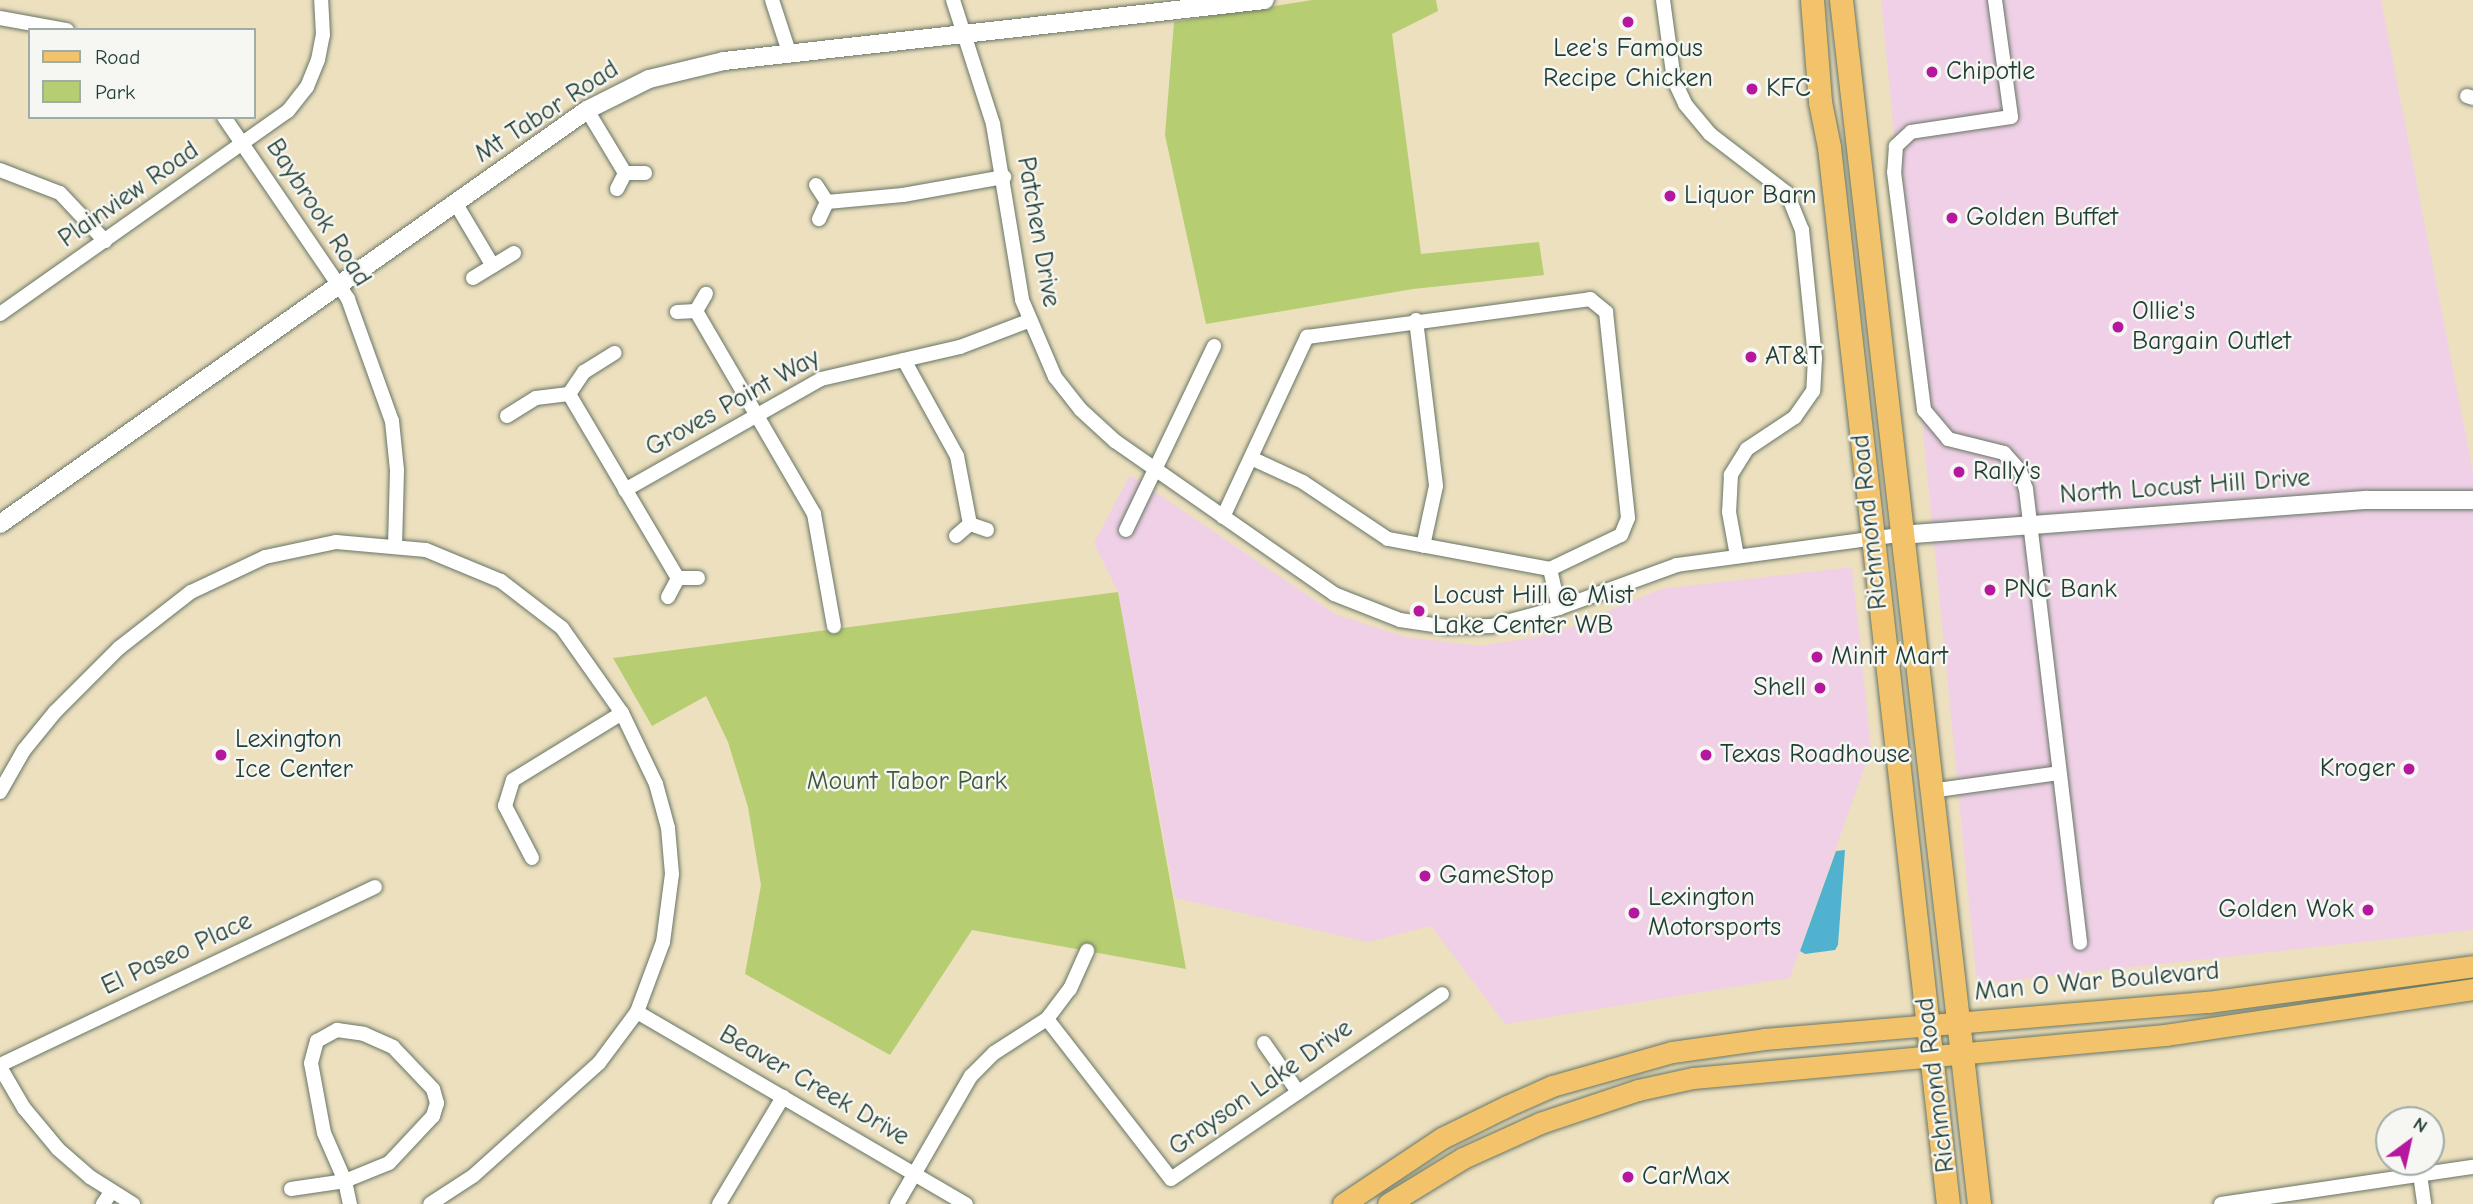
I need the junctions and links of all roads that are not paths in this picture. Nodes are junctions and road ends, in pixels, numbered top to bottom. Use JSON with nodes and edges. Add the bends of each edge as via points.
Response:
{"nodes":[{"id":1,"x":321,"y":0,"type":"edge"},
{"id":2,"x":772,"y":0,"type":"edge"},
{"id":3,"x":953,"y":0,"type":"edge"},
{"id":4,"x":1265,"y":0,"type":"edge"},
{"id":5,"x":1663,"y":0,"type":"edge"},
{"id":6,"x":1812,"y":0,"type":"edge"},
{"id":7,"x":1840,"y":0,"type":"edge"},
{"id":8,"x":1996,"y":0,"type":"edge"},
{"id":9,"x":0,"y":18,"type":"edge"},
{"id":10,"x":56,"y":28,"type":"edge"},
{"id":11,"x":966,"y":36,"type":"junction"},
{"id":12,"x":790,"y":55,"type":"junction"},
{"id":13,"x":587,"y":110,"type":"junction"},
{"id":14,"x":226,"y":119,"type":"edge"},
{"id":15,"x":245,"y":145,"type":"junction"},
{"id":16,"x":0,"y":170,"type":"edge"},
{"id":17,"x":625,"y":173,"type":"junction"},
{"id":18,"x":645,"y":173,"type":"dead end"},
{"id":19,"x":1004,"y":177,"type":"junction"},
{"id":20,"x":816,"y":185,"type":"dead end"},
{"id":21,"x":617,"y":189,"type":"dead end"},
{"id":22,"x":827,"y":202,"type":"junction"},
{"id":23,"x":456,"y":204,"type":"junction"},
{"id":24,"x":819,"y":219,"type":"dead end"},
{"id":25,"x":105,"y":241,"type":"junction"},
{"id":26,"x":514,"y":253,"type":"dead end"},
{"id":27,"x":493,"y":266,"type":"junction"},
{"id":28,"x":473,"y":278,"type":"dead end"},
{"id":29,"x":341,"y":288,"type":"junction"},
{"id":30,"x":706,"y":295,"type":"dead end"},
{"id":31,"x":696,"y":311,"type":"junction"},
{"id":32,"x":677,"y":312,"type":"dead end"},
{"id":33,"x":0,"y":314,"type":"edge"},
{"id":34,"x":1416,"y":320,"type":"junction"},
{"id":35,"x":1028,"y":321,"type":"junction"},
{"id":36,"x":1214,"y":346,"type":"dead end"},
{"id":37,"x":615,"y":353,"type":"dead end"},
{"id":38,"x":904,"y":360,"type":"junction"},
{"id":39,"x":569,"y":394,"type":"junction"},
{"id":40,"x":756,"y":415,"type":"junction"},
{"id":41,"x":507,"y":416,"type":"dead end"},
{"id":42,"x":1251,"y":458,"type":"junction"},
{"id":43,"x":1156,"y":470,"type":"junction"},
{"id":44,"x":625,"y":490,"type":"junction"},
{"id":45,"x":2473,"y":500,"type":"edge"},
{"id":46,"x":1223,"y":517,"type":"junction"},
{"id":47,"x":2030,"y":523,"type":"junction"},
{"id":48,"x":0,"y":524,"type":"edge"},
{"id":49,"x":970,"y":524,"type":"junction"},
{"id":50,"x":987,"y":530,"type":"dead end"},
{"id":51,"x":1126,"y":530,"type":"dead end"},
{"id":52,"x":1900,"y":535,"type":"junction"},
{"id":53,"x":956,"y":536,"type":"dead end"},
{"id":54,"x":1874,"y":540,"type":"junction"},
{"id":55,"x":395,"y":544,"type":"junction"},
{"id":56,"x":1423,"y":546,"type":"junction"},
{"id":57,"x":1737,"y":556,"type":"junction"},
{"id":58,"x":1550,"y":569,"type":"junction"},
{"id":59,"x":678,"y":578,"type":"junction"},
{"id":60,"x":698,"y":578,"type":"dead end"},
{"id":61,"x":668,"y":597,"type":"dead end"},
{"id":62,"x":1559,"y":608,"type":"junction"},
{"id":63,"x":834,"y":625,"type":"dead end"},
{"id":64,"x":622,"y":713,"type":"junction"},
{"id":65,"x":5,"y":771,"type":"edge"},
{"id":66,"x":2059,"y":773,"type":"junction"},
{"id":67,"x":1930,"y":792,"type":"junction"},
{"id":68,"x":0,"y":793,"type":"edge"},
{"id":69,"x":531,"y":858,"type":"dead end"},
{"id":70,"x":375,"y":887,"type":"dead end"},
{"id":71,"x":2080,"y":943,"type":"dead end"},
{"id":72,"x":1087,"y":951,"type":"dead end"},
{"id":73,"x":2473,"y":966,"type":"edge"},
{"id":74,"x":2473,"y":989,"type":"edge"},
{"id":75,"x":1442,"y":994,"type":"dead end"},
{"id":76,"x":637,"y":1012,"type":"junction"},
{"id":77,"x":1047,"y":1019,"type":"junction"},
{"id":78,"x":1957,"y":1022,"type":"junction"},
{"id":79,"x":1927,"y":1024,"type":"junction"},
{"id":80,"x":1264,"y":1043,"type":"dead end"},
{"id":81,"x":1961,"y":1051,"type":"junction"},
{"id":82,"x":1930,"y":1055,"type":"junction"},
{"id":83,"x":0,"y":1066,"type":"edge"},
{"id":84,"x":1298,"y":1092,"type":"junction"},
{"id":85,"x":783,"y":1097,"type":"junction"},
{"id":86,"x":2473,"y":1167,"type":"edge"},
{"id":87,"x":2445,"y":1171,"type":"edge"},
{"id":88,"x":915,"y":1173,"type":"junction"},
{"id":89,"x":2407,"y":1176,"type":"edge"},
{"id":90,"x":2420,"y":1176,"type":"edge"},
{"id":91,"x":345,"y":1181,"type":"junction"},
{"id":92,"x":291,"y":1189,"type":"dead end"},
{"id":93,"x":107,"y":1198,"type":"edge"},
{"id":94,"x":133,"y":1204,"type":"edge"},
{"id":95,"x":351,"y":1204,"type":"edge"},
{"id":96,"x":430,"y":1204,"type":"edge"},
{"id":97,"x":719,"y":1204,"type":"edge"},
{"id":98,"x":897,"y":1204,"type":"edge"},
{"id":99,"x":966,"y":1204,"type":"edge"},
{"id":100,"x":1343,"y":1204,"type":"edge"},
{"id":101,"x":1388,"y":1204,"type":"edge"},
{"id":102,"x":1948,"y":1204,"type":"edge"},
{"id":103,"x":1979,"y":1204,"type":"edge"},
{"id":104,"x":2221,"y":1204,"type":"edge"},
{"id":105,"x":2424,"y":1204,"type":"edge"}],
"edges":[{"from":1,"to":15,"type":"street","name":"Plainview Road","via":[[323,35],[307,87],[288,111]]},
{"from":2,"to":12,"type":"street"},
{"from":3,"to":11,"type":"street","name":"Patchen Drive"},
{"from":4,"to":11,"type":"street","name":"Mt Tabor Road"},
{"from":5,"to":57,"type":"street","via":[[1674,80],[1685,104],[1710,134],[1787,193],[1802,230],[1815,358],[1813,391],[1795,416],[1747,449],[1731,475],[1728,512]]},
{"from":6,"to":54,"type":"highway","name":"Richmond Road","via":[[1820,102]]},
{"from":7,"to":52,"type":"highway","name":"Richmond Road"},
{"from":8,"to":47,"type":"street","via":[[2011,117],[1911,132],[1896,146],[1894,172],[1924,411],[1948,439],[1998,449],[2010,458],[2026,489]]},
{"from":9,"to":10,"type":"street"},
{"from":11,"to":12,"type":"street","name":"Mt Tabor Road"},
{"from":11,"to":19,"type":"street","name":"Patchen Drive"},
{"from":12,"to":13,"type":"street","name":"Mt Tabor Road","via":[[668,72]]},
{"from":13,"to":17,"type":"street"},
{"from":13,"to":23,"type":"street","name":"Mt Tabor Road"},
{"from":14,"to":15,"type":"street","name":"Baybrook Road"},
{"from":15,"to":25,"type":"street","name":"Plainview Road"},
{"from":15,"to":29,"type":"street","name":"Baybrook Road"},
{"from":16,"to":25,"type":"street","via":[[60,193]]},
{"from":17,"to":18,"type":"street"},
{"from":17,"to":21,"type":"street"},
{"from":19,"to":22,"type":"street","via":[[903,195]]},
{"from":19,"to":35,"type":"street","name":"Patchen Drive","via":[[1017,277]]},
{"from":20,"to":22,"type":"street"},
{"from":22,"to":24,"type":"street"},
{"from":23,"to":27,"type":"street"},
{"from":23,"to":29,"type":"street","name":"Mt Tabor Road"},
{"from":25,"to":33,"type":"street","name":"Plainview Road"},
{"from":26,"to":27,"type":"street"},
{"from":27,"to":28,"type":"street"},
{"from":29,"to":48,"type":"street","name":"Mt Tabor Road"},
{"from":29,"to":55,"type":"street","name":"Baybrook Road","via":[[391,421],[397,470]]},
{"from":30,"to":31,"type":"street"},
{"from":31,"to":32,"type":"street"},
{"from":31,"to":40,"type":"street"},
{"from":34,"to":42,"type":"street","via":[[1307,337]]},
{"from":34,"to":56,"type":"street","via":[[1436,486]]},
{"from":34,"to":58,"type":"street","via":[[1590,299],[1606,313],[1628,518],[1621,535]]},
{"from":35,"to":38,"type":"street","name":"Groves Point Way","via":[[960,347]]},
{"from":35,"to":43,"type":"street","name":"Patchen Drive","via":[[1044,358],[1074,401],[1115,442]]},
{"from":36,"to":43,"type":"street"},
{"from":37,"to":39,"type":"street","via":[[584,372]]},
{"from":38,"to":40,"type":"street","name":"Groves Point Way","via":[[830,375]]},
{"from":38,"to":49,"type":"street","via":[[957,456]]},
{"from":39,"to":41,"type":"street","via":[[536,398]]},
{"from":39,"to":44,"type":"street"},
{"from":40,"to":44,"type":"street","name":"Groves Point Way"},
{"from":40,"to":63,"type":"street","via":[[814,514]]},
{"from":42,"to":46,"type":"street"},
{"from":42,"to":56,"type":"street","via":[[1303,482],[1388,539]]},
{"from":43,"to":46,"type":"street","name":"Patchen Drive"},
{"from":43,"to":51,"type":"street"},
{"from":44,"to":59,"type":"street"},
{"from":45,"to":47,"type":"street","name":"North Locust Hill Drive","via":[[2368,500]]},
{"from":46,"to":62,"type":"street","name":"Patchen Drive","via":[[1334,594],[1400,620],[1447,627],[1490,626]]},
{"from":47,"to":52,"type":"street","name":"North Locust Hill Drive"},
{"from":47,"to":66,"type":"street"},
{"from":49,"to":50,"type":"street"},
{"from":49,"to":53,"type":"street"},
{"from":52,"to":54,"type":"street","name":"Patchen Drive"},
{"from":52,"to":67,"type":"highway","name":"Richmond Road"},
{"from":54,"to":57,"type":"street","name":"Patchen Drive"},
{"from":54,"to":79,"type":"highway","name":"Richmond Road"},
{"from":55,"to":64,"type":"street","via":[[453,558],[524,596],[579,647]]},
{"from":55,"to":65,"type":"street","via":[[313,544],[265,556],[199,587],[142,628],[78,688]]},
{"from":56,"to":58,"type":"street"},
{"from":57,"to":62,"type":"street","name":"Patchen Drive","via":[[1652,571]]},
{"from":58,"to":62,"type":"street"},
{"from":59,"to":60,"type":"street"},
{"from":59,"to":61,"type":"street"},
{"from":64,"to":69,"type":"street","via":[[527,767],[507,790],[508,814]]},
{"from":64,"to":76,"type":"street","via":[[656,784],[668,828],[672,874],[663,943]]},
{"from":65,"to":68,"type":"street"},
{"from":66,"to":67,"type":"street"},
{"from":66,"to":71,"type":"street"},
{"from":67,"to":78,"type":"highway","name":"Richmond Road"},
{"from":70,"to":83,"type":"street","name":"El Paseo Place"},
{"from":72,"to":77,"type":"street","via":[[1070,989]]},
{"from":73,"to":78,"type":"main road","name":"Man O War Boulevard","via":[[2208,1002]]},
{"from":74,"to":81,"type":"main road","via":[[2259,1024]]},
{"from":75,"to":84,"type":"street","name":"Grayson Lake Drive"},
{"from":76,"to":85,"type":"street","name":"Beaver Creek Drive"},
{"from":76,"to":96,"type":"street","via":[[586,1076],[473,1176]]},
{"from":77,"to":84,"type":"street","name":"Grayson Lake Drive","via":[[1171,1179]]},
{"from":77,"to":88,"type":"street","via":[[994,1053],[971,1076]]},
{"from":78,"to":79,"type":"main road","name":"Man O War Boulevard"},
{"from":78,"to":81,"type":"highway","name":"Richmond Road"},
{"from":79,"to":82,"type":"highway","name":"Richmond Road"},
{"from":79,"to":100,"type":"main road","name":"Man O War Boulevard","via":[[1723,1044],[1613,1066],[1552,1086],[1442,1138]]},
{"from":80,"to":84,"type":"street"},
{"from":81,"to":82,"type":"main road"},
{"from":81,"to":103,"type":"highway","name":"Richmond Road"},
{"from":82,"to":101,"type":"main road","via":[[1745,1071],[1638,1090],[1499,1141]]},
{"from":82,"to":102,"type":"highway","name":"Richmond Road"},
{"from":83,"to":93,"type":"street","via":[[45,1135]]},
{"from":85,"to":88,"type":"street","name":"Beaver Creek Drive"},
{"from":85,"to":97,"type":"street"},
{"from":86,"to":87,"type":"street"},
{"from":88,"to":98,"type":"street"},
{"from":88,"to":99,"type":"street","name":"Beaver Creek Drive"},
{"from":89,"to":104,"type":"street"},
{"from":90,"to":105,"type":"street"},
{"from":91,"to":91,"type":"street","via":[[324,1133],[311,1055],[323,1036],[346,1030],[393,1047],[433,1089],[438,1103],[433,1116],[388,1163]]},
{"from":91,"to":92,"type":"street"},
{"from":91,"to":95,"type":"street"},
{"from":93,"to":94,"type":"street"}]}
